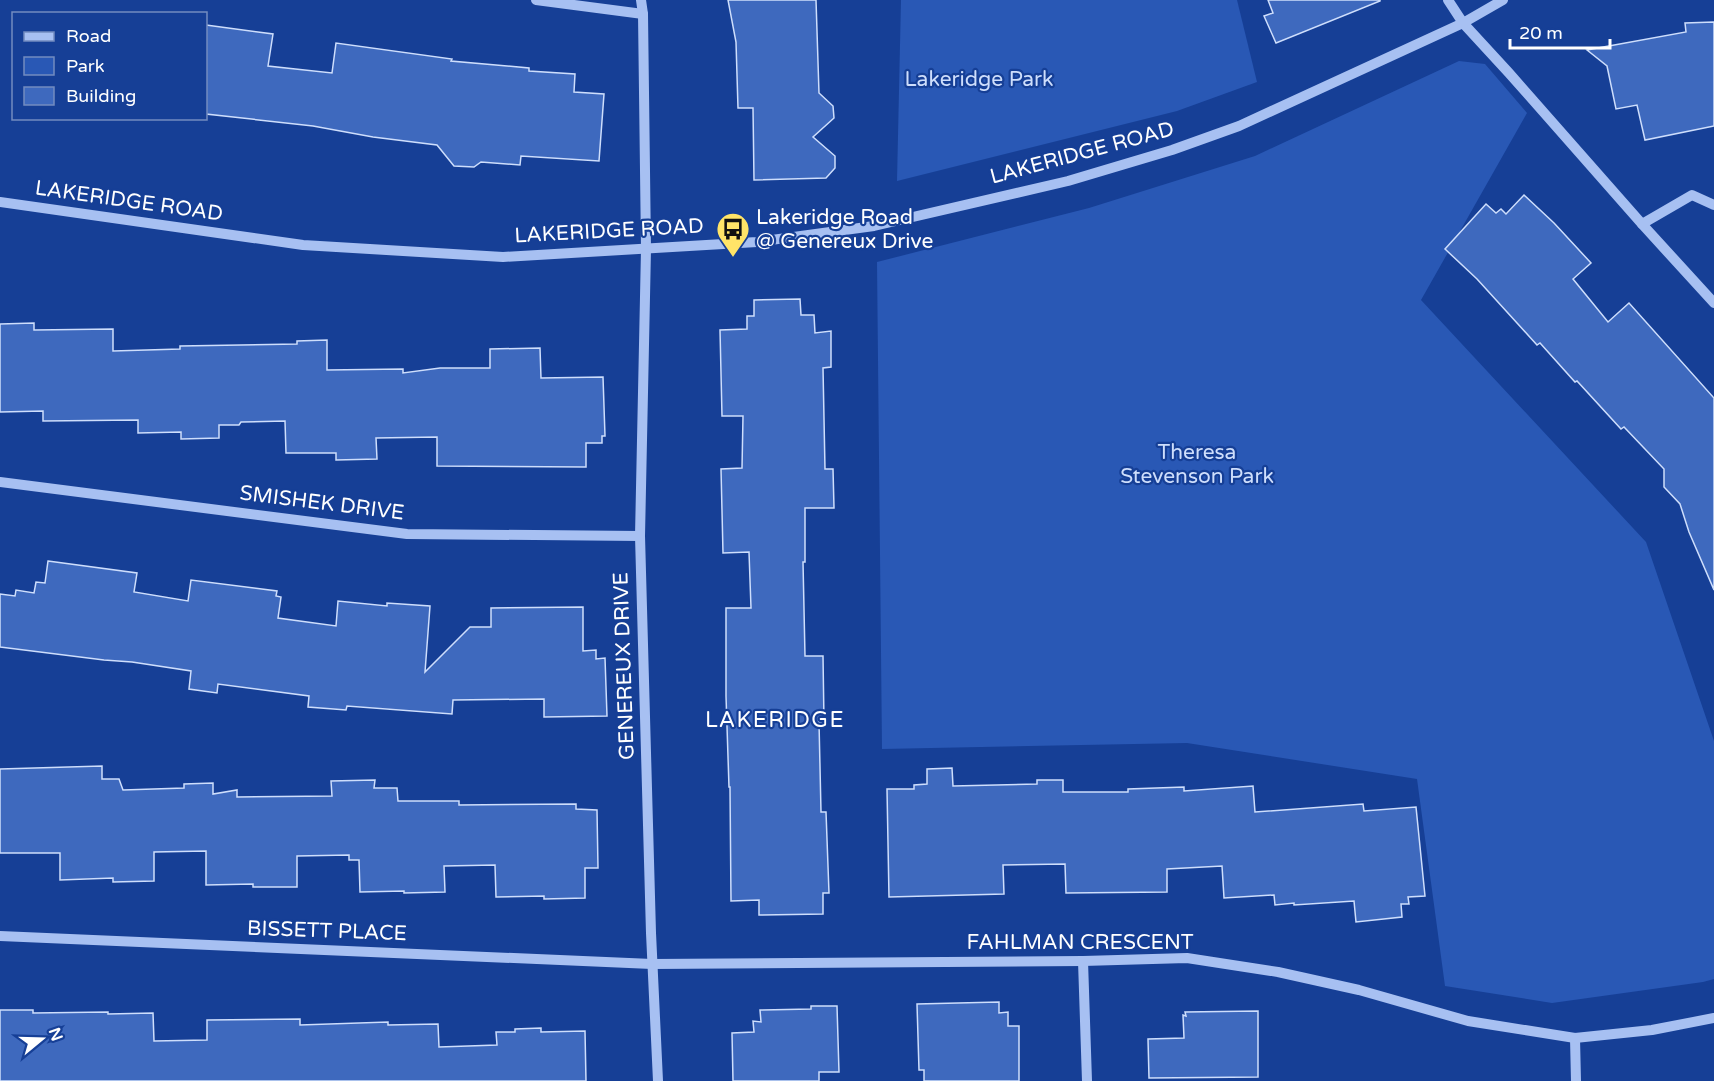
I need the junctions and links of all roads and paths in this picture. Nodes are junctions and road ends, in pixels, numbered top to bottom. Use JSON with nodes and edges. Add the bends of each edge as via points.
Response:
{"nodes":[{"id":1,"x":536,"y":0,"type":"edge"},
{"id":2,"x":641,"y":0,"type":"edge"},
{"id":3,"x":1448,"y":0,"type":"edge"},
{"id":4,"x":1503,"y":0,"type":"edge"},
{"id":5,"x":643,"y":14,"type":"junction"},
{"id":6,"x":1462,"y":23,"type":"junction"},
{"id":7,"x":0,"y":202,"type":"edge"},
{"id":8,"x":1714,"y":205,"type":"edge"},
{"id":9,"x":1641,"y":224,"type":"junction"},
{"id":10,"x":646,"y":249,"type":"junction"},
{"id":11,"x":1714,"y":303,"type":"edge"},
{"id":12,"x":0,"y":482,"type":"edge"},
{"id":13,"x":640,"y":536,"type":"junction"},
{"id":14,"x":0,"y":936,"type":"edge"},
{"id":15,"x":1083,"y":961,"type":"junction"},
{"id":16,"x":652,"y":964,"type":"junction"},
{"id":17,"x":1714,"y":1018,"type":"edge"},
{"id":18,"x":1575,"y":1038,"type":"junction"},
{"id":19,"x":658,"y":1081,"type":"edge"},
{"id":20,"x":1087,"y":1081,"type":"edge"},
{"id":21,"x":1576,"y":1081,"type":"edge"}],
"edges":[{"from":1,"to":5,"type":"street"},
{"from":2,"to":5,"type":"street","name":"GENEREUX DRIVE"},
{"from":3,"to":6,"type":"street"},
{"from":4,"to":6,"type":"street","name":"LAKERIDGE ROAD"},
{"from":5,"to":10,"type":"street","name":"GENEREUX DRIVE"},
{"from":6,"to":9,"type":"street"},
{"from":6,"to":10,"type":"street","name":"LAKERIDGE ROAD","via":[[1239,126],[1068,181],[874,226],[758,242]]},
{"from":7,"to":10,"type":"street","name":"LAKERIDGE ROAD","via":[[303,245],[502,257]]},
{"from":8,"to":9,"type":"street","via":[[1692,195]]},
{"from":9,"to":11,"type":"street"},
{"from":10,"to":13,"type":"street","name":"GENEREUX DRIVE"},
{"from":12,"to":13,"type":"street","name":"SMISHEK DRIVE","via":[[407,534]]},
{"from":13,"to":16,"type":"street","name":"GENEREUX DRIVE"},
{"from":14,"to":16,"type":"street","name":"BISSETT PLACE"},
{"from":15,"to":16,"type":"street","name":"FAHLMAN CRESCENT"},
{"from":15,"to":18,"type":"street","name":"FAHLMAN CRESCENT","via":[[1186,958],[1278,972],[1359,990],[1468,1022]]},
{"from":15,"to":20,"type":"street"},
{"from":16,"to":19,"type":"street","name":"GENEREUX DRIVE"},
{"from":17,"to":18,"type":"street","name":"FAHLMAN CRESCENT","via":[[1652,1030]]},
{"from":18,"to":21,"type":"street"}]}
